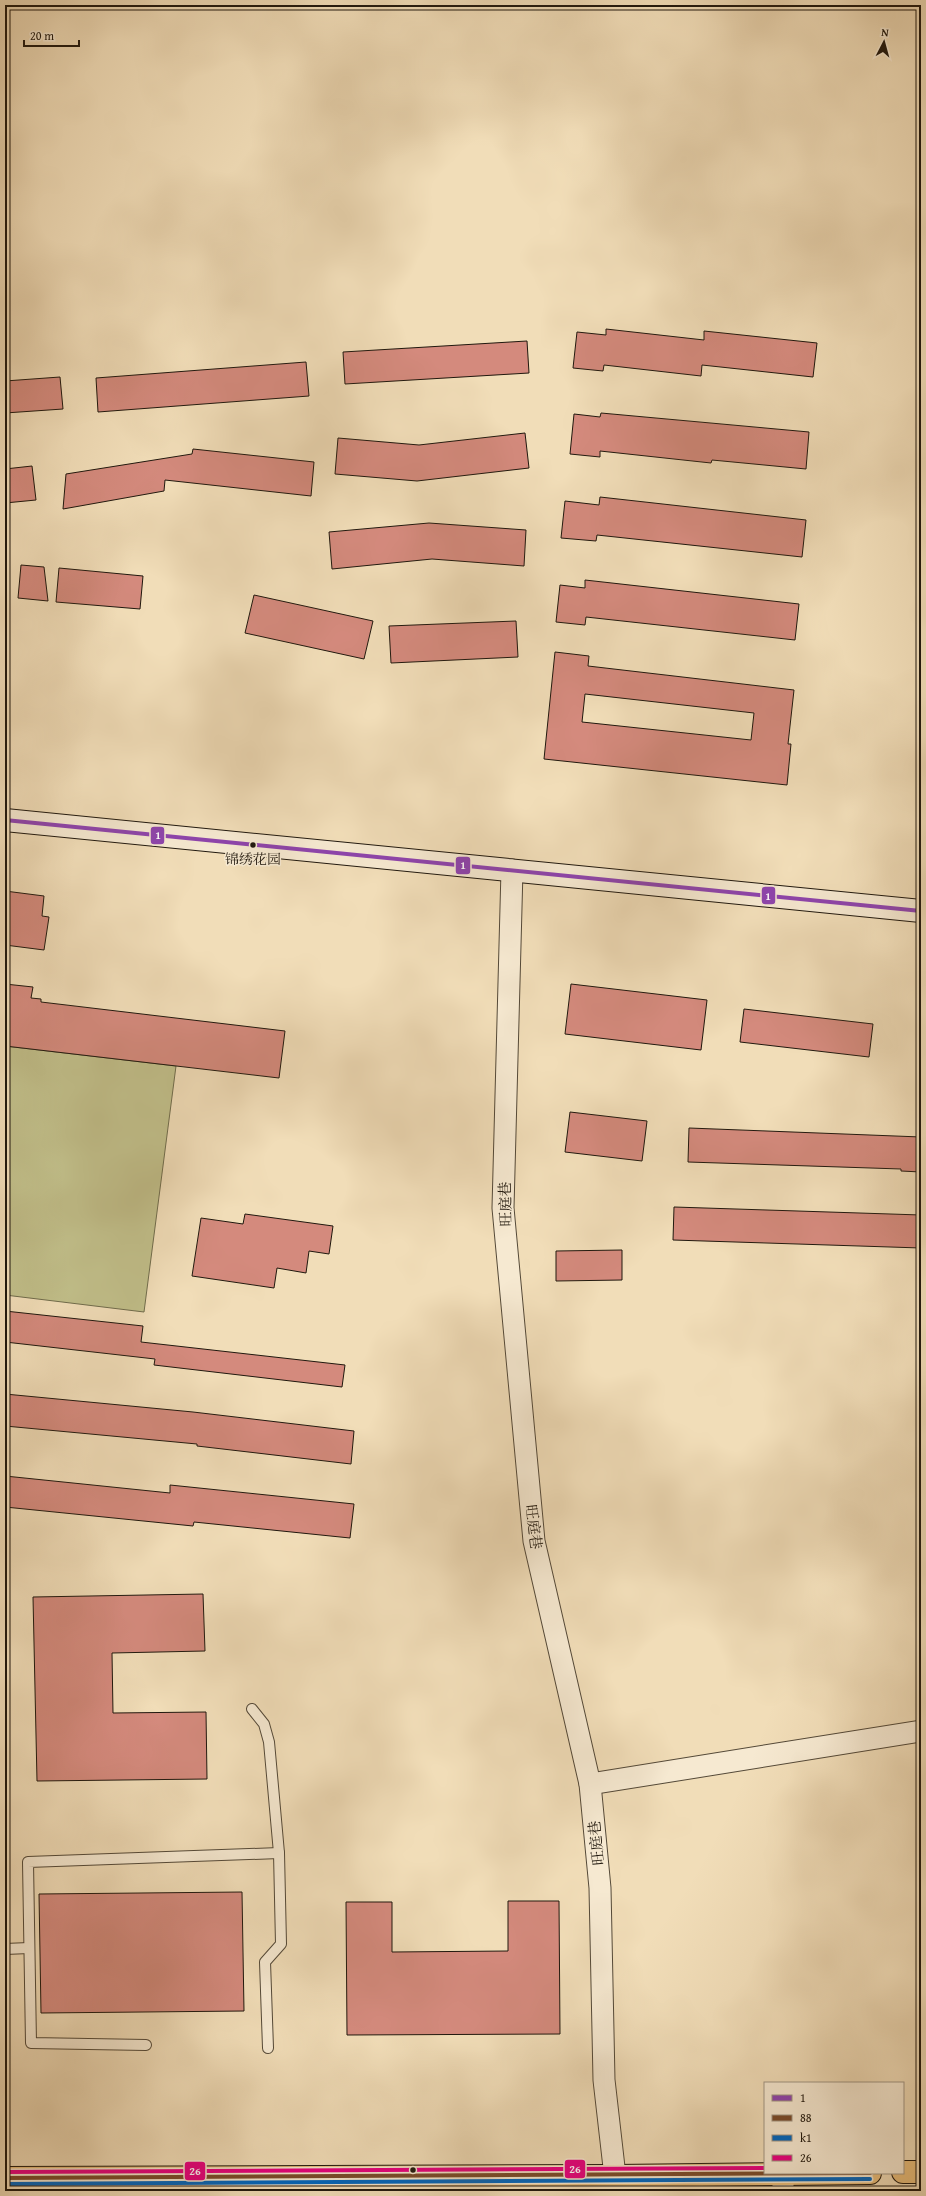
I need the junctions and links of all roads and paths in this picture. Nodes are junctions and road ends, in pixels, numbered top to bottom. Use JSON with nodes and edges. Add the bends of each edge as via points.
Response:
{"nodes":[{"id":1,"x":5,"y":820,"type":"edge"},
{"id":2,"x":512,"y":870,"type":"junction"},
{"id":3,"x":921,"y":911,"type":"edge"},
{"id":4,"x":252,"y":1709,"type":"dead end"},
{"id":5,"x":921,"y":1731,"type":"edge"},
{"id":6,"x":590,"y":1784,"type":"junction"},
{"id":7,"x":279,"y":1853,"type":"junction"},
{"id":8,"x":5,"y":1948,"type":"edge"},
{"id":9,"x":29,"y":1948,"type":"junction"},
{"id":10,"x":146,"y":2045,"type":"dead end"},
{"id":11,"x":268,"y":2048,"type":"dead end"},
{"id":12,"x":904,"y":2172,"type":"edge"},
{"id":13,"x":921,"y":2172,"type":"edge"},
{"id":14,"x":861,"y":2174,"type":"edge"},
{"id":15,"x":615,"y":2176,"type":"junction"},
{"id":16,"x":5,"y":2178,"type":"edge"},
{"id":17,"x":783,"y":2183,"type":"edge"}],
"edges":[{"from":1,"to":2,"type":"street"},
{"from":2,"to":3,"type":"street"},
{"from":2,"to":6,"type":"street","name":"旺庭巷","via":[[503,1208],[534,1541]]},
{"from":4,"to":7,"type":"lane","via":[[264,1724],[269,1742]]},
{"from":5,"to":6,"type":"street"},
{"from":6,"to":15,"type":"street","name":"旺庭巷","via":[[600,1888],[604,2080]]},
{"from":7,"to":9,"type":"lane","via":[[28,1862]]},
{"from":7,"to":11,"type":"lane","via":[[281,1944],[265,1962]]},
{"from":8,"to":9,"type":"lane"},
{"from":9,"to":10,"type":"lane","via":[[31,2043]]},
{"from":12,"to":13,"type":"main road"},
{"from":14,"to":17,"type":"main road"},
{"from":15,"to":16,"type":"main road"},
{"from":15,"to":17,"type":"main road"}]}
